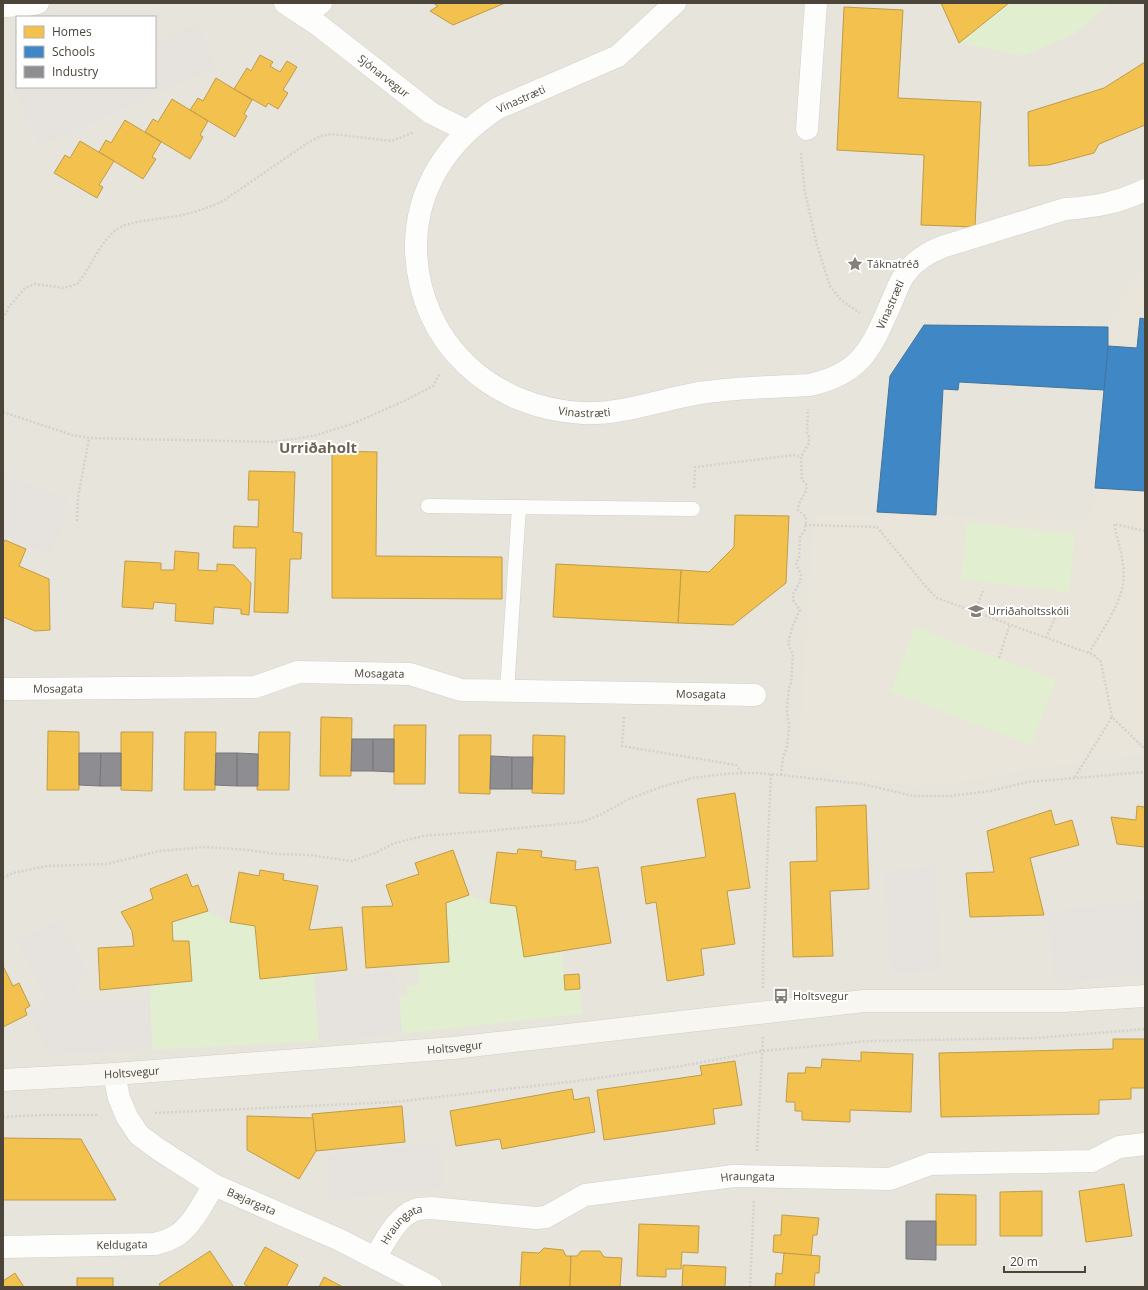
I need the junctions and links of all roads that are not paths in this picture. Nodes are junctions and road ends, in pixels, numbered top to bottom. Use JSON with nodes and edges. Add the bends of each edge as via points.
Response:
{"nodes":[{"id":1,"x":38,"y":3,"type":"edge"},
{"id":2,"x":285,"y":3,"type":"edge"},
{"id":3,"x":675,"y":3,"type":"edge"},
{"id":4,"x":816,"y":3,"type":"edge"},
{"id":5,"x":5,"y":9,"type":"edge"},
{"id":6,"x":313,"y":9,"type":"edge"},
{"id":7,"x":807,"y":129,"type":"road end"},
{"id":8,"x":467,"y":130,"type":"junction"},
{"id":9,"x":1145,"y":190,"type":"edge"},
{"id":10,"x":428,"y":506,"type":"dead end"},
{"id":11,"x":519,"y":507,"type":"junction"},
{"id":12,"x":693,"y":509,"type":"dead end"},
{"id":13,"x":3,"y":689,"type":"edge"},
{"id":14,"x":507,"y":691,"type":"junction"},
{"id":15,"x":755,"y":695,"type":"dead end"},
{"id":16,"x":1145,"y":996,"type":"edge"},
{"id":17,"x":114,"y":1074,"type":"junction"},
{"id":18,"x":3,"y":1080,"type":"edge"},
{"id":19,"x":1145,"y":1144,"type":"edge"},
{"id":20,"x":214,"y":1185,"type":"junction"},
{"id":21,"x":3,"y":1247,"type":"edge"},
{"id":22,"x":374,"y":1258,"type":"junction"},
{"id":23,"x":430,"y":1287,"type":"edge"}],
"edges":[{"from":1,"to":5,"type":"street"},
{"from":2,"to":6,"type":"street","name":"Sjónarvegur"},
{"from":3,"to":8,"type":"street","name":"Vinastræti","via":[[618,56],[498,108]]},
{"from":4,"to":7,"type":"street"},
{"from":6,"to":8,"type":"street","name":"Sjónarvegur","via":[[431,113]]},
{"from":8,"to":9,"type":"street","name":"Vinastræti","via":[[436,170],[419,216],[416,241],[421,289],[439,332],[453,351],[475,373],[512,396],[560,411],[610,411],[707,392],[809,385],[838,377],[860,360],[870,348],[905,273],[927,253],[1065,210],[1107,204]]},
{"from":10,"to":11,"type":"lane"},
{"from":11,"to":12,"type":"lane"},
{"from":11,"to":14,"type":"lane"},
{"from":13,"to":14,"type":"street","name":"Mosagata","via":[[255,687],[298,672],[410,674],[461,690]]},
{"from":14,"to":15,"type":"street","name":"Mosagata"},
{"from":16,"to":17,"type":"street","name":"Holtsvegur","via":[[1064,1000],[864,1000],[453,1048]]},
{"from":17,"to":18,"type":"street","name":"Holtsvegur"},
{"from":17,"to":20,"type":"street","name":"Bæjargata","via":[[119,1098],[140,1135]]},
{"from":19,"to":22,"type":"street","name":"Hraungata","via":[[1119,1146],[1092,1161],[930,1164],[890,1179],[734,1176],[585,1195],[546,1217],[536,1218],[430,1208],[415,1210],[404,1216],[397,1224]]},
{"from":20,"to":21,"type":"street","name":"Keldugata","via":[[190,1223],[178,1234],[156,1244]]},
{"from":20,"to":22,"type":"street","name":"Bæjargata","via":[[340,1240]]},
{"from":22,"to":23,"type":"street","name":"Bæjargata"}]}
